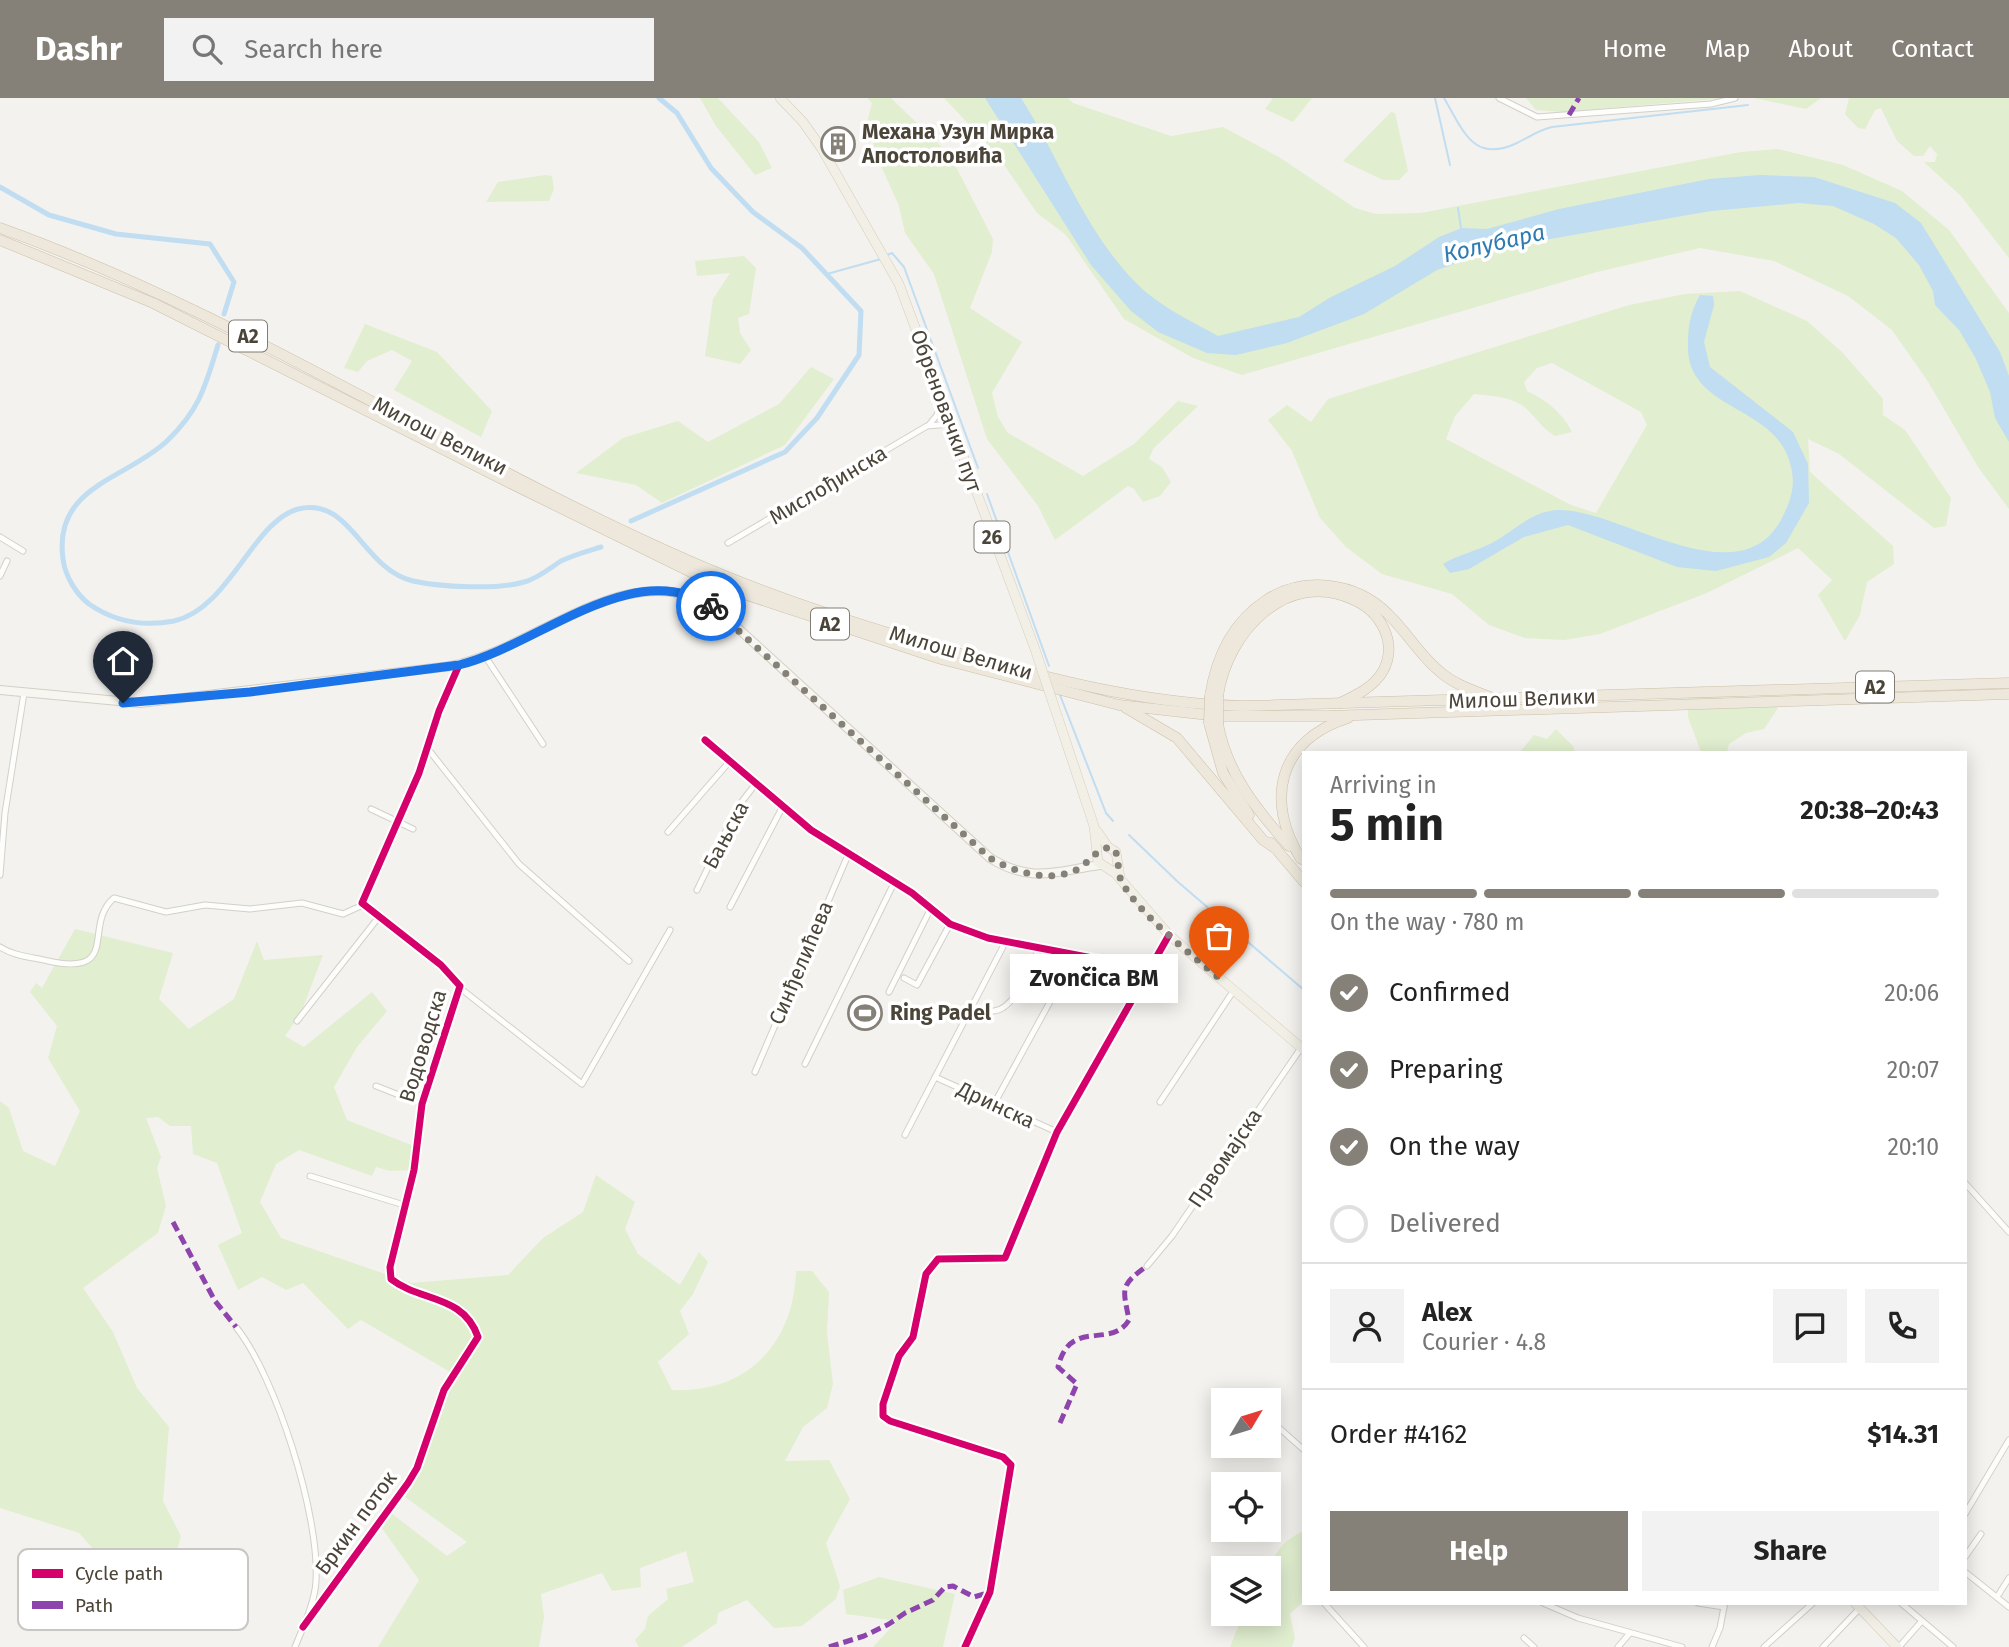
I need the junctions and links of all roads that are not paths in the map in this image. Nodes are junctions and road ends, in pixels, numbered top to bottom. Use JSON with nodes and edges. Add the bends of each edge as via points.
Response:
{"nodes":[{"id":1,"x":780,"y":98,"type":"edge"},
{"id":2,"x":1499,"y":98,"type":"edge"},
{"id":3,"x":1735,"y":98,"type":"edge"},
{"id":4,"x":0,"y":228,"type":"edge"},
{"id":5,"x":0,"y":240,"type":"edge"},
{"id":6,"x":942,"y":400,"type":"junction"},
{"id":7,"x":950,"y":424,"type":"junction"},
{"id":8,"x":927,"y":426,"type":"junction"},
{"id":9,"x":0,"y":537,"type":"edge"},
{"id":10,"x":729,"y":544,"type":"dead end"},
{"id":11,"x":23,"y":551,"type":"dead end"},
{"id":12,"x":7,"y":561,"type":"dead end"},
{"id":13,"x":0,"y":576,"type":"edge"},
{"id":14,"x":485,"y":656,"type":"junction"},
{"id":15,"x":459,"y":665,"type":"junction"},
{"id":16,"x":2009,"y":683,"type":"edge"},
{"id":17,"x":0,"y":690,"type":"edge"},
{"id":18,"x":24,"y":693,"type":"junction"},
{"id":19,"x":2009,"y":694,"type":"edge"},
{"id":20,"x":1214,"y":696,"type":"junction"},
{"id":21,"x":1497,"y":699,"type":"junction"},
{"id":22,"x":1119,"y":705,"type":"junction"},
{"id":23,"x":1333,"y":705,"type":"junction"},
{"id":24,"x":1359,"y":714,"type":"junction"},
{"id":25,"x":1214,"y":724,"type":"junction"},
{"id":26,"x":705,"y":740,"type":"dead end"},
{"id":27,"x":543,"y":744,"type":"dead end"},
{"id":28,"x":428,"y":749,"type":"junction"},
{"id":29,"x":730,"y":761,"type":"junction"},
{"id":30,"x":757,"y":782,"type":"junction"},
{"id":31,"x":783,"y":806,"type":"junction"},
{"id":32,"x":371,"y":809,"type":"dead end"},
{"id":33,"x":398,"y":821,"type":"junction"},
{"id":34,"x":413,"y":829,"type":"dead end"},
{"id":35,"x":668,"y":832,"type":"dead end"},
{"id":36,"x":1275,"y":848,"type":"junction"},
{"id":37,"x":1101,"y":851,"type":"junction"},
{"id":38,"x":848,"y":855,"type":"junction"},
{"id":39,"x":1117,"y":860,"type":"junction"},
{"id":40,"x":1302,"y":861,"type":"edge"},
{"id":41,"x":1104,"y":867,"type":"junction"},
{"id":42,"x":1074,"y":872,"type":"junction"},
{"id":43,"x":0,"y":875,"type":"edge"},
{"id":44,"x":1121,"y":880,"type":"junction"},
{"id":45,"x":1302,"y":880,"type":"edge"},
{"id":46,"x":894,"y":883,"type":"junction"},
{"id":47,"x":697,"y":890,"type":"dead end"},
{"id":48,"x":363,"y":905,"type":"junction"},
{"id":49,"x":730,"y":907,"type":"dead end"},
{"id":50,"x":930,"y":911,"type":"junction"},
{"id":51,"x":379,"y":918,"type":"junction"},
{"id":52,"x":950,"y":924,"type":"junction"},
{"id":53,"x":670,"y":930,"type":"dead end"},
{"id":54,"x":1169,"y":934,"type":"junction"},
{"id":55,"x":1006,"y":941,"type":"junction"},
{"id":56,"x":0,"y":947,"type":"edge"},
{"id":57,"x":1039,"y":948,"type":"junction"},
{"id":58,"x":1075,"y":956,"type":"junction"},
{"id":59,"x":629,"y":961,"type":"dead end"},
{"id":60,"x":1150,"y":973,"type":"junction"},
{"id":61,"x":904,"y":978,"type":"dead end"},
{"id":62,"x":460,"y":988,"type":"junction"},
{"id":63,"x":1234,"y":990,"type":"junction"},
{"id":64,"x":889,"y":992,"type":"dead end"},
{"id":65,"x":993,"y":1011,"type":"dead end"},
{"id":66,"x":297,"y":1021,"type":"dead end"},
{"id":67,"x":1302,"y":1048,"type":"edge"},
{"id":68,"x":1302,"y":1050,"type":"edge"},
{"id":69,"x":806,"y":1063,"type":"dead end"},
{"id":70,"x":755,"y":1072,"type":"dead end"},
{"id":71,"x":935,"y":1077,"type":"junction"},
{"id":72,"x":376,"y":1086,"type":"dead end"},
{"id":73,"x":1160,"y":1102,"type":"dead end"},
{"id":74,"x":422,"y":1104,"type":"junction"},
{"id":75,"x":994,"y":1104,"type":"junction"},
{"id":76,"x":1057,"y":1132,"type":"junction"},
{"id":77,"x":905,"y":1135,"type":"dead end"},
{"id":78,"x":310,"y":1176,"type":"dead end"},
{"id":79,"x":1967,"y":1185,"type":"edge"},
{"id":80,"x":404,"y":1205,"type":"junction"},
{"id":81,"x":2009,"y":1232,"type":"edge"},
{"id":82,"x":1147,"y":1266,"type":"dead end"},
{"id":83,"x":236,"y":1326,"type":"dead end"},
{"id":84,"x":463,"y":1359,"type":"joint"},
{"id":85,"x":1281,"y":1430,"type":"edge"},
{"id":86,"x":2009,"y":1440,"type":"edge"},
{"id":87,"x":1302,"y":1448,"type":"edge"},
{"id":88,"x":1967,"y":1511,"type":"edge"},
{"id":89,"x":1981,"y":1534,"type":"dead end"},
{"id":90,"x":1967,"y":1554,"type":"edge"},
{"id":91,"x":1967,"y":1574,"type":"edge"},
{"id":92,"x":2009,"y":1578,"type":"edge"},
{"id":93,"x":1997,"y":1597,"type":"junction"},
{"id":94,"x":1326,"y":1605,"type":"edge"},
{"id":95,"x":1548,"y":1605,"type":"edge"},
{"id":96,"x":1724,"y":1605,"type":"edge"},
{"id":97,"x":1811,"y":1605,"type":"edge"},
{"id":98,"x":1903,"y":1605,"type":"edge"},
{"id":99,"x":1857,"y":1606,"type":"edge"},
{"id":100,"x":2009,"y":1607,"type":"edge"},
{"id":101,"x":1921,"y":1622,"type":"junction"},
{"id":102,"x":303,"y":1627,"type":"junction"},
{"id":103,"x":1630,"y":1633,"type":"junction"},
{"id":104,"x":1524,"y":1638,"type":"dead end"},
{"id":105,"x":295,"y":1647,"type":"edge"},
{"id":106,"x":965,"y":1647,"type":"edge"},
{"id":107,"x":1364,"y":1647,"type":"edge"},
{"id":108,"x":1534,"y":1647,"type":"edge"},
{"id":109,"x":1618,"y":1647,"type":"edge"},
{"id":110,"x":1682,"y":1647,"type":"edge"},
{"id":111,"x":1712,"y":1647,"type":"edge"},
{"id":112,"x":1764,"y":1647,"type":"edge"},
{"id":113,"x":1823,"y":1647,"type":"edge"},
{"id":114,"x":1898,"y":1647,"type":"edge"},
{"id":115,"x":1953,"y":1647,"type":"edge"}],
"edges":[{"from":1,"to":6,"type":"main road","name":"Обреновачки пут","number":"26","via":[[822,149],[885,257],[913,317]]},
{"from":2,"to":3,"type":"street","via":[[1537,117],[1711,104]]},
{"from":4,"to":23,"type":"highway","name":"Милош Велики","number":"A2","via":[[194,310],[592,514],[782,598],[1083,688],[1214,705]]},
{"from":5,"to":22,"type":"highway","name":"Милош Велики","number":"A2","via":[[153,303],[723,586],[929,655]]},
{"from":6,"to":7,"type":"main road","name":"Обреновачки пут","number":"26"},
{"from":6,"to":8,"type":"street","name":"Мислођинска"},
{"from":7,"to":8,"type":"street","name":"Мислођинска"},
{"from":7,"to":37,"type":"main road","name":"Обреновачки пут","number":"26","bridge":true,"via":[[1034,649]]},
{"from":8,"to":10,"type":"street","name":"Мислођинска"},
{"from":9,"to":11,"type":"street"},
{"from":12,"to":13,"type":"street"},
{"from":14,"to":15,"type":"main road"},
{"from":14,"to":27,"type":"street"},
{"from":14,"to":42,"type":"main road","via":[[628,593],[658,589],[701,599],[990,858],[1030,874]]},
{"from":15,"to":18,"type":"main road","via":[[150,703]]},
{"from":15,"to":28,"type":"street"},
{"from":16,"to":21,"type":"highway","name":"Милош Велики","number":"A2"},
{"from":17,"to":18,"type":"main road"},
{"from":18,"to":43,"type":"street"},
{"from":19,"to":24,"type":"highway","name":"Милош Велики","number":"A2"},
{"from":20,"to":21,"type":"highway","via":[[1225,646],[1244,618],[1272,596],[1316,585],[1370,599],[1445,676]]},
{"from":20,"to":23,"type":"highway","via":[[1229,657],[1254,619],[1289,598],[1329,593],[1352,599],[1371,611],[1383,627],[1388,649],[1376,680]]},
{"from":20,"to":25,"type":"highway","bridge":true},
{"from":21,"to":23,"type":"highway","name":"Милош Велики","number":"A2"},
{"from":22,"to":24,"type":"highway","name":"Милош Велики","number":"A2","via":[[1217,716]]},
{"from":22,"to":36,"type":"highway","via":[[1177,738],[1263,840]]},
{"from":24,"to":40,"type":"highway","via":[[1316,733],[1287,767],[1280,794],[1281,816]]},
{"from":25,"to":36,"type":"highway","via":[[1223,773]]},
{"from":25,"to":40,"type":"highway","via":[[1238,782]]},
{"from":26,"to":29,"type":"street"},
{"from":28,"to":33,"type":"street"},
{"from":28,"to":59,"type":"street","via":[[519,864]]},
{"from":29,"to":30,"type":"street"},
{"from":29,"to":35,"type":"street"},
{"from":30,"to":31,"type":"street"},
{"from":30,"to":47,"type":"street","name":"Бањска","via":[[737,808]]},
{"from":31,"to":38,"type":"street"},
{"from":31,"to":49,"type":"street"},
{"from":32,"to":33,"type":"street"},
{"from":33,"to":34,"type":"street"},
{"from":33,"to":48,"type":"street"},
{"from":36,"to":45,"type":"highway"},
{"from":37,"to":39,"type":"main road","number":"26","via":[[1116,852]]},
{"from":37,"to":41,"type":"main road","number":"26"},
{"from":37,"to":42,"type":"main road"},
{"from":38,"to":46,"type":"street"},
{"from":38,"to":70,"type":"street","name":"Синђелићева"},
{"from":39,"to":41,"type":"main road"},
{"from":39,"to":44,"type":"main road","number":"26"},
{"from":41,"to":42,"type":"main road"},
{"from":41,"to":44,"type":"main road","number":"26"},
{"from":44,"to":54,"type":"main road","number":"26"},
{"from":46,"to":50,"type":"street","via":[[926,902]]},
{"from":46,"to":69,"type":"street"},
{"from":48,"to":51,"type":"street","name":"Водоводска"},
{"from":48,"to":56,"type":"street","via":[[343,914],[302,903],[250,909],[201,905],[166,912],[114,898],[91,956],[83,964],[71,966]]},
{"from":50,"to":52,"type":"street"},
{"from":50,"to":64,"type":"street"},
{"from":51,"to":62,"type":"street","name":"Водоводска","via":[[441,965]]},
{"from":51,"to":66,"type":"street"},
{"from":52,"to":55,"type":"street"},
{"from":52,"to":61,"type":"street","via":[[917,985]]},
{"from":53,"to":62,"type":"street","via":[[582,1084]]},
{"from":54,"to":60,"type":"street"},
{"from":54,"to":63,"type":"main road","number":"26"},
{"from":55,"to":57,"type":"street"},
{"from":55,"to":71,"type":"street"},
{"from":57,"to":58,"type":"street"},
{"from":57,"to":65,"type":"street","via":[[1012,999],[1000,1011]]},
{"from":58,"to":60,"type":"street"},
{"from":58,"to":75,"type":"street"},
{"from":60,"to":76,"type":"street"},
{"from":62,"to":74,"type":"street","name":"Водоводска"},
{"from":63,"to":67,"type":"main road","number":"26"},
{"from":63,"to":73,"type":"street"},
{"from":68,"to":82,"type":"street","name":"Првомајска"},
{"from":71,"to":75,"type":"street","name":"Дринска"},
{"from":71,"to":77,"type":"street"},
{"from":72,"to":74,"type":"street"},
{"from":74,"to":80,"type":"street","name":"Водоводска","via":[[414,1170]]},
{"from":75,"to":76,"type":"street","name":"Дринска"},
{"from":76,"to":106,"type":"street","via":[[1005,1258],[938,1259],[926,1274],[913,1337],[899,1356],[883,1404],[883,1416],[890,1421],[1003,1457],[1011,1465],[990,1592]]},
{"from":78,"to":80,"type":"street"},
{"from":79,"to":81,"type":"street"},
{"from":80,"to":84,"type":"street","name":"Водоводска","via":[[391,1279],[469,1318],[478,1337]]},
{"from":83,"to":102,"type":"street","name":"Бркин поток","via":[[263,1368],[312,1529],[316,1581]]},
{"from":84,"to":102,"type":"street","name":"Бркин поток","via":[[444,1390],[417,1468]]},
{"from":85,"to":87,"type":"street"},
{"from":86,"to":88,"type":"street"},
{"from":89,"to":90,"type":"street"},
{"from":91,"to":93,"type":"street"},
{"from":92,"to":93,"type":"street"},
{"from":93,"to":100,"type":"street"},
{"from":94,"to":107,"type":"street"},
{"from":95,"to":103,"type":"street"},
{"from":96,"to":111,"type":"street"},
{"from":97,"to":112,"type":"street"},
{"from":98,"to":101,"type":"street"},
{"from":99,"to":113,"type":"street"},
{"from":99,"to":114,"type":"main road"},
{"from":101,"to":114,"type":"street"},
{"from":101,"to":115,"type":"street"},
{"from":102,"to":105,"type":"street","name":"Бркин поток"},
{"from":103,"to":109,"type":"street"},
{"from":103,"to":110,"type":"street"},
{"from":104,"to":108,"type":"street"}]}
